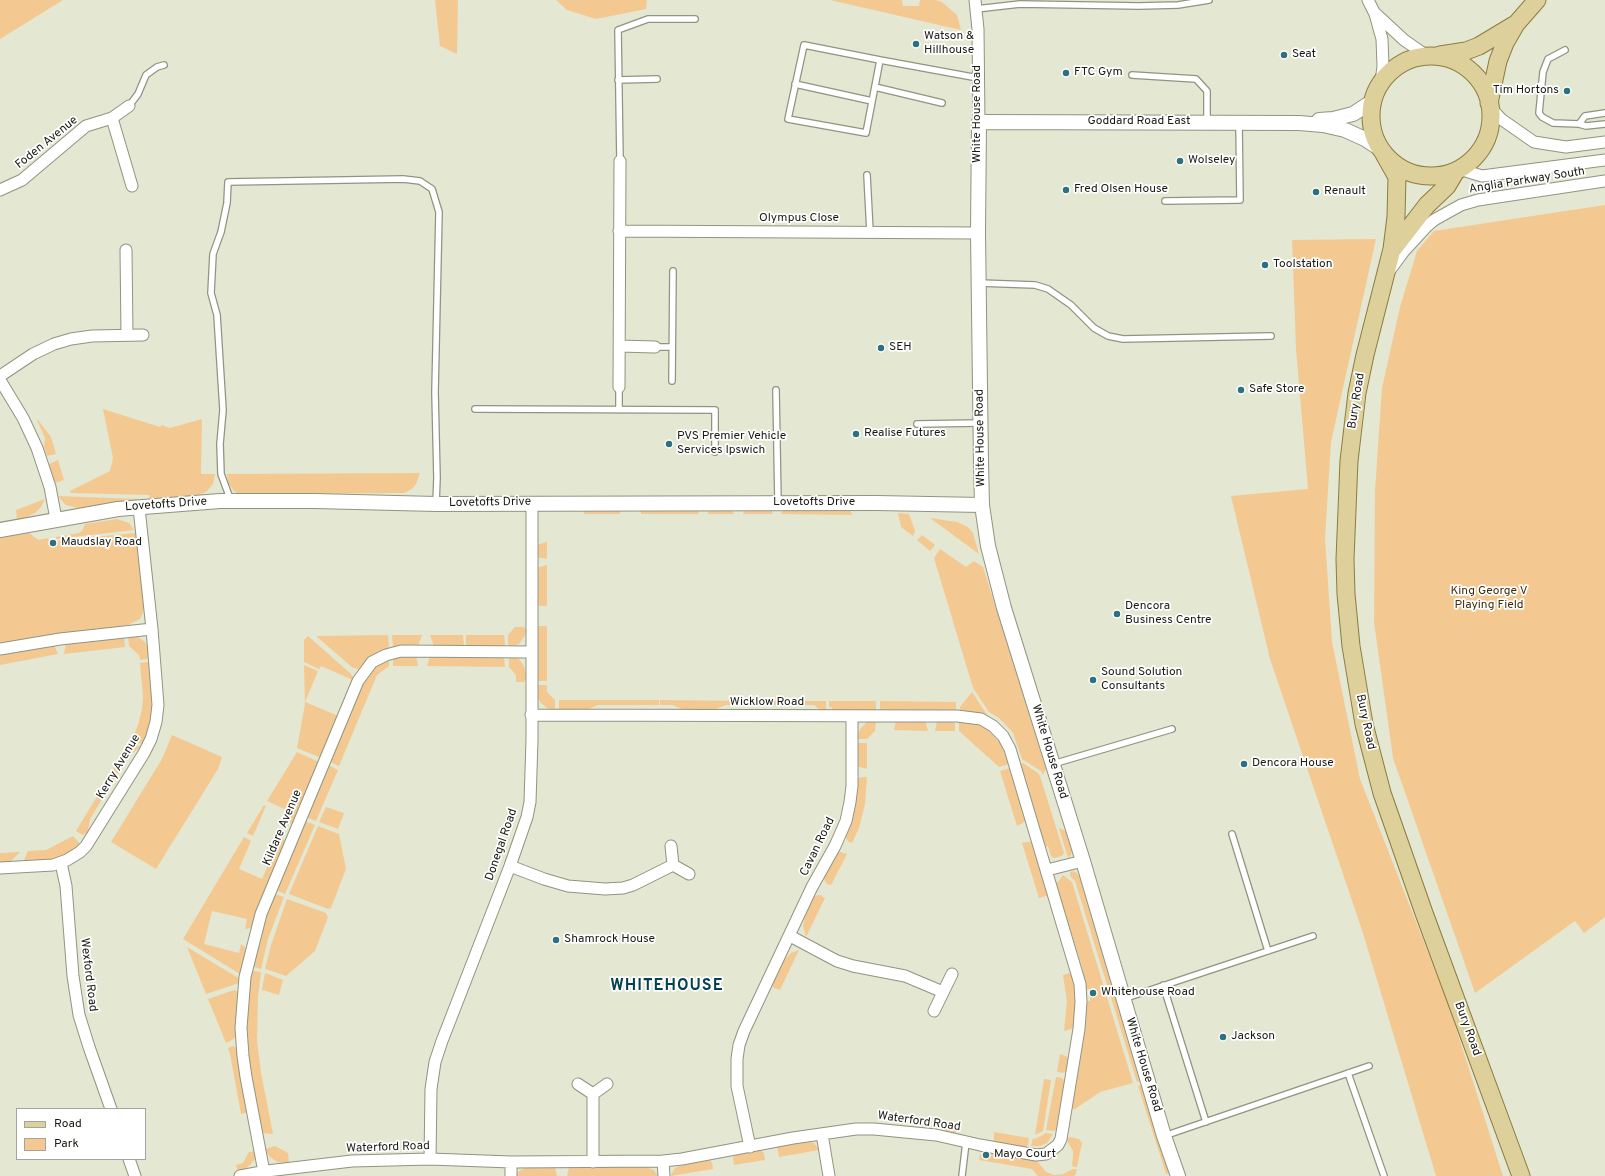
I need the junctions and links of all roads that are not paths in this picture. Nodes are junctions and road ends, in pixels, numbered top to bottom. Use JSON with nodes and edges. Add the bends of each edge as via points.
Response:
{"nodes":[{"id":1,"x":1209,"y":0,"type":"edge"},
{"id":2,"x":1368,"y":0,"type":"edge"},
{"id":3,"x":1537,"y":0,"type":"edge"},
{"id":4,"x":975,"y":4,"type":"edge"},
{"id":5,"x":1375,"y":14,"type":"junction"},
{"id":6,"x":695,"y":19,"type":"dead end"},
{"id":7,"x":1516,"y":24,"type":"junction"},
{"id":8,"x":1565,"y":50,"type":"dead end"},
{"id":9,"x":1430,"y":56,"type":"junction"},
{"id":10,"x":880,"y":60,"type":"junction"},
{"id":11,"x":164,"y":65,"type":"dead end"},
{"id":12,"x":1132,"y":75,"type":"dead end"},
{"id":13,"x":978,"y":78,"type":"junction"},
{"id":14,"x":657,"y":79,"type":"dead end"},
{"id":15,"x":618,"y":80,"type":"junction"},
{"id":16,"x":795,"y":84,"type":"junction"},
{"id":17,"x":875,"y":88,"type":"junction"},
{"id":18,"x":1378,"y":89,"type":"junction"},
{"id":19,"x":872,"y":101,"type":"junction"},
{"id":20,"x":942,"y":103,"type":"dead end"},
{"id":21,"x":1490,"y":105,"type":"junction"},
{"id":22,"x":129,"y":106,"type":"joint"},
{"id":23,"x":1605,"y":113,"type":"edge"},
{"id":24,"x":112,"y":118,"type":"junction"},
{"id":25,"x":979,"y":122,"type":"junction"},
{"id":26,"x":1207,"y":122,"type":"junction"},
{"id":27,"x":1239,"y":123,"type":"junction"},
{"id":28,"x":1298,"y":123,"type":"junction"},
{"id":29,"x":1579,"y":124,"type":"junction"},
{"id":30,"x":1605,"y":124,"type":"edge"},
{"id":31,"x":1605,"y":142,"type":"edge"},
{"id":32,"x":1383,"y":152,"type":"junction"},
{"id":33,"x":1605,"y":160,"type":"edge"},
{"id":34,"x":620,"y":161,"type":"joint"},
{"id":35,"x":1457,"y":170,"type":"junction"},
{"id":36,"x":867,"y":175,"type":"dead end"},
{"id":37,"x":1605,"y":181,"type":"edge"},
{"id":38,"x":132,"y":186,"type":"dead end"},
{"id":39,"x":0,"y":190,"type":"edge"},
{"id":40,"x":1165,"y":200,"type":"dead end"},
{"id":41,"x":619,"y":231,"type":"junction"},
{"id":42,"x":870,"y":232,"type":"junction"},
{"id":43,"x":978,"y":233,"type":"junction"},
{"id":44,"x":1392,"y":249,"type":"junction"},
{"id":45,"x":126,"y":250,"type":"dead end"},
{"id":46,"x":673,"y":271,"type":"dead end"},
{"id":47,"x":1386,"y":275,"type":"junction"},
{"id":48,"x":979,"y":283,"type":"junction"},
{"id":49,"x":126,"y":335,"type":"junction"},
{"id":50,"x":143,"y":335,"type":"dead end"},
{"id":51,"x":1271,"y":336,"type":"dead end"},
{"id":52,"x":619,"y":346,"type":"junction"},
{"id":53,"x":655,"y":347,"type":"joint"},
{"id":54,"x":672,"y":347,"type":"junction"},
{"id":55,"x":0,"y":376,"type":"edge"},
{"id":56,"x":0,"y":380,"type":"edge"},
{"id":57,"x":672,"y":381,"type":"dead end"},
{"id":58,"x":619,"y":387,"type":"joint"},
{"id":59,"x":776,"y":390,"type":"dead end"},
{"id":60,"x":475,"y":409,"type":"dead end"},
{"id":61,"x":619,"y":410,"type":"junction"},
{"id":62,"x":980,"y":423,"type":"junction"},
{"id":63,"x":917,"y":424,"type":"dead end"},
{"id":64,"x":715,"y":452,"type":"dead end"},
{"id":65,"x":232,"y":501,"type":"junction"},
{"id":66,"x":532,"y":503,"type":"junction"},
{"id":67,"x":778,"y":503,"type":"junction"},
{"id":68,"x":436,"y":504,"type":"junction"},
{"id":69,"x":982,"y":505,"type":"junction"},
{"id":70,"x":139,"y":508,"type":"junction"},
{"id":71,"x":56,"y":519,"type":"junction"},
{"id":72,"x":0,"y":530,"type":"edge"},
{"id":73,"x":152,"y":628,"type":"junction"},
{"id":74,"x":0,"y":649,"type":"edge"},
{"id":75,"x":532,"y":652,"type":"junction"},
{"id":76,"x":531,"y":714,"type":"junction"},
{"id":77,"x":852,"y":716,"type":"junction"},
{"id":78,"x":1172,"y":729,"type":"dead end"},
{"id":79,"x":1053,"y":764,"type":"junction"},
{"id":80,"x":1232,"y":834,"type":"dead end"},
{"id":81,"x":671,"y":846,"type":"dead end"},
{"id":82,"x":1083,"y":861,"type":"junction"},
{"id":83,"x":61,"y":863,"type":"junction"},
{"id":84,"x":672,"y":865,"type":"junction"},
{"id":85,"x":510,"y":866,"type":"junction"},
{"id":86,"x":0,"y":868,"type":"edge"},
{"id":87,"x":1047,"y":870,"type":"junction"},
{"id":88,"x":689,"y":874,"type":"dead end"},
{"id":89,"x":790,"y":936,"type":"junction"},
{"id":90,"x":1313,"y":936,"type":"dead end"},
{"id":91,"x":1268,"y":951,"type":"junction"},
{"id":92,"x":952,"y":974,"type":"dead end"},
{"id":93,"x":1163,"y":985,"type":"junction"},
{"id":94,"x":943,"y":992,"type":"junction"},
{"id":95,"x":1123,"y":999,"type":"junction"},
{"id":96,"x":934,"y":1011,"type":"dead end"},
{"id":97,"x":1369,"y":1066,"type":"dead end"},
{"id":98,"x":1348,"y":1073,"type":"junction"},
{"id":99,"x":578,"y":1084,"type":"dead end"},
{"id":100,"x":607,"y":1084,"type":"dead end"},
{"id":101,"x":593,"y":1094,"type":"junction"},
{"id":102,"x":111,"y":1108,"type":"edge"},
{"id":103,"x":1206,"y":1122,"type":"junction"},
{"id":104,"x":822,"y":1134,"type":"junction"},
{"id":105,"x":1164,"y":1136,"type":"junction"},
{"id":106,"x":966,"y":1142,"type":"junction"},
{"id":107,"x":750,"y":1147,"type":"junction"},
{"id":108,"x":430,"y":1159,"type":"junction"},
{"id":109,"x":129,"y":1160,"type":"edge"},
{"id":110,"x":663,"y":1161,"type":"junction"},
{"id":111,"x":511,"y":1162,"type":"junction"},
{"id":112,"x":593,"y":1162,"type":"junction"},
{"id":113,"x":266,"y":1173,"type":"edge"},
{"id":114,"x":135,"y":1176,"type":"edge"},
{"id":115,"x":240,"y":1176,"type":"edge"},
{"id":116,"x":511,"y":1176,"type":"edge"},
{"id":117,"x":664,"y":1176,"type":"edge"},
{"id":118,"x":829,"y":1176,"type":"edge"},
{"id":119,"x":962,"y":1176,"type":"edge"},
{"id":120,"x":1178,"y":1176,"type":"edge"},
{"id":121,"x":1384,"y":1176,"type":"edge"},
{"id":122,"x":1521,"y":1176,"type":"edge"}],
"edges":[{"from":1,"to":4,"type":"lane","via":[[1139,6]]},
{"from":2,"to":5,"type":"street"},
{"from":3,"to":7,"type":"main road"},
{"from":4,"to":13,"type":"street","name":"White House Road"},
{"from":5,"to":9,"type":"street","via":[[1404,40]]},
{"from":5,"to":18,"type":"street","via":[[1383,52]]},
{"from":6,"to":15,"type":"lane","via":[[648,19],[618,30]]},
{"from":7,"to":9,"type":"main road","via":[[1466,51]]},
{"from":7,"to":21,"type":"main road","via":[[1498,61]]},
{"from":8,"to":29,"type":"lane","via":[[1548,60],[1543,72],[1539,113],[1542,118],[1553,123]]},
{"from":9,"to":18,"type":"main road","via":[[1409,60],[1399,65],[1388,73]]},
{"from":9,"to":21,"type":"main road","via":[[1458,62],[1471,71],[1482,86]]},
{"from":10,"to":13,"type":"lane"},
{"from":10,"to":16,"type":"lane","via":[[804,45]]},
{"from":10,"to":17,"type":"lane"},
{"from":11,"to":22,"type":"lane","via":[[146,75],[138,94]]},
{"from":12,"to":26,"type":"lane","via":[[1196,79],[1207,91]]},
{"from":13,"to":25,"type":"street","name":"White House Road"},
{"from":14,"to":15,"type":"lane"},
{"from":15,"to":34,"type":"lane"},
{"from":16,"to":19,"type":"lane"},
{"from":16,"to":19,"type":"lane","via":[[788,119],[866,133]]},
{"from":17,"to":19,"type":"lane"},
{"from":17,"to":20,"type":"lane"},
{"from":18,"to":28,"type":"street","name":"Goddard Road East","via":[[1370,103],[1353,114]]},
{"from":18,"to":32,"type":"main road","via":[[1371,118],[1374,135]]},
{"from":21,"to":31,"type":"street","via":[[1501,119],[1534,142],[1566,147]]},
{"from":21,"to":35,"type":"main road","via":[[1490,122],[1481,149]]},
{"from":22,"to":24,"type":"street","name":"Foden Avenue"},
{"from":23,"to":29,"type":"lane","via":[[1585,116]]},
{"from":24,"to":38,"type":"street"},
{"from":24,"to":39,"type":"street","name":"Foden Avenue","via":[[86,126],[22,180]]},
{"from":25,"to":26,"type":"street","name":"Goddard Road East"},
{"from":25,"to":43,"type":"street","name":"White House Road"},
{"from":26,"to":27,"type":"street","name":"Goddard Road East"},
{"from":27,"to":28,"type":"street","name":"Goddard Road East"},
{"from":27,"to":40,"type":"lane","via":[[1240,200]]},
{"from":28,"to":32,"type":"street","name":"Goddard Road East","via":[[1345,130],[1365,139]]},
{"from":29,"to":30,"type":"lane"},
{"from":32,"to":35,"type":"main road","via":[[1393,163],[1417,174],[1443,175]]},
{"from":32,"to":44,"type":"main road","name":"Bury Road","via":[[1397,178]]},
{"from":33,"to":35,"type":"street","name":"Anglia Parkway South","via":[[1482,176]]},
{"from":34,"to":41,"type":"street"},
{"from":35,"to":44,"type":"main road","name":"Bury Road"},
{"from":36,"to":42,"type":"lane"},
{"from":37,"to":47,"type":"street","name":"Anglia Parkway South","via":[[1478,200],[1461,205],[1427,226]]},
{"from":41,"to":42,"type":"street","name":"Olympus Close"},
{"from":41,"to":52,"type":"street"},
{"from":42,"to":43,"type":"street","name":"Olympus Close"},
{"from":43,"to":48,"type":"street","name":"White House Road"},
{"from":44,"to":47,"type":"main road","name":"Bury Road"},
{"from":45,"to":49,"type":"street"},
{"from":46,"to":54,"type":"lane"},
{"from":47,"to":122,"type":"main road","name":"Bury Road","via":[[1365,355],[1349,461],[1345,559],[1351,646],[1364,724],[1382,793]]},
{"from":48,"to":51,"type":"lane","via":[[1036,285],[1048,289],[1071,305],[1094,328],[1108,336],[1123,339]]},
{"from":48,"to":62,"type":"street","name":"White House Road"},
{"from":49,"to":50,"type":"street"},
{"from":49,"to":55,"type":"street","via":[[87,336],[63,341],[33,354]]},
{"from":52,"to":53,"type":"street"},
{"from":52,"to":58,"type":"street"},
{"from":53,"to":54,"type":"lane"},
{"from":54,"to":57,"type":"lane"},
{"from":56,"to":71,"type":"street","via":[[23,418],[37,448],[50,487]]},
{"from":58,"to":61,"type":"lane"},
{"from":59,"to":67,"type":"lane"},
{"from":60,"to":61,"type":"lane"},
{"from":61,"to":64,"type":"lane","via":[[716,410]]},
{"from":62,"to":63,"type":"lane"},
{"from":62,"to":69,"type":"street","name":"White House Road"},
{"from":65,"to":68,"type":"street","name":"Lovetofts Drive","via":[[315,500]]},
{"from":65,"to":68,"type":"lane","via":[[221,474],[223,410],[217,315],[211,293],[213,254],[221,232],[228,182],[403,180],[420,181],[432,189],[439,212],[435,392]]},
{"from":65,"to":70,"type":"street","name":"Lovetofts Drive"},
{"from":66,"to":67,"type":"street","name":"Lovetofts Drive"},
{"from":66,"to":68,"type":"street","name":"Lovetofts Drive"},
{"from":66,"to":75,"type":"street","name":"Donegal Road"},
{"from":67,"to":69,"type":"street","name":"Lovetofts Drive"},
{"from":69,"to":79,"type":"street","name":"White House Road","via":[[996,584]]},
{"from":70,"to":71,"type":"street","name":"Lovetofts Drive"},
{"from":70,"to":73,"type":"street","name":"Kerry Avenue"},
{"from":71,"to":72,"type":"street","name":"Lovetofts Drive"},
{"from":73,"to":74,"type":"street"},
{"from":73,"to":83,"type":"street","name":"Kerry Avenue","via":[[158,705],[151,739],[86,846]]},
{"from":75,"to":76,"type":"street","name":"Donegal Road"},
{"from":75,"to":113,"type":"street","name":"Kildare Avenue","via":[[401,651],[372,662],[358,681],[261,914],[245,977],[241,1028],[246,1078]]},
{"from":76,"to":77,"type":"street","name":"Wicklow Road"},
{"from":76,"to":85,"type":"street","name":"Donegal Road","via":[[530,802]]},
{"from":77,"to":87,"type":"street","name":"Wicklow Road","via":[[967,717],[981,719],[998,730],[1010,749]]},
{"from":77,"to":89,"type":"street","name":"Cavan Road","via":[[852,786],[847,816]]},
{"from":78,"to":79,"type":"lane"},
{"from":79,"to":82,"type":"street","name":"White House Road"},
{"from":80,"to":91,"type":"lane"},
{"from":81,"to":84,"type":"street"},
{"from":82,"to":87,"type":"street"},
{"from":82,"to":95,"type":"street","name":"White House Road"},
{"from":83,"to":86,"type":"street","name":"Kerry Avenue"},
{"from":83,"to":102,"type":"street","name":"Wexford Road","via":[[66,886],[73,976],[79,1015]]},
{"from":84,"to":85,"type":"street","via":[[633,885],[605,889],[568,886]]},
{"from":84,"to":88,"type":"street"},
{"from":85,"to":108,"type":"street","name":"Donegal Road","via":[[435,1062],[431,1089]]},
{"from":87,"to":106,"type":"street","name":"Waterford Road","via":[[1078,974],[1081,1002],[1080,1030],[1061,1139],[1050,1152],[1036,1155]]},
{"from":89,"to":94,"type":"street","via":[[836,961],[905,976]]},
{"from":89,"to":107,"type":"street","name":"Cavan Road","via":[[739,1045],[737,1086]]},
{"from":90,"to":91,"type":"lane"},
{"from":91,"to":93,"type":"lane"},
{"from":92,"to":94,"type":"street"},
{"from":93,"to":95,"type":"lane"},
{"from":93,"to":103,"type":"lane"},
{"from":94,"to":96,"type":"street"},
{"from":95,"to":105,"type":"street","name":"White House Road"},
{"from":97,"to":98,"type":"lane"},
{"from":98,"to":103,"type":"lane"},
{"from":98,"to":121,"type":"lane"},
{"from":99,"to":101,"type":"street"},
{"from":100,"to":101,"type":"street"},
{"from":101,"to":112,"type":"street"},
{"from":103,"to":105,"type":"lane"},
{"from":104,"to":106,"type":"street","name":"Waterford Road","via":[[874,1129],[936,1135]]},
{"from":104,"to":107,"type":"street","name":"Waterford Road"},
{"from":104,"to":118,"type":"street"},
{"from":105,"to":120,"type":"street","name":"White House Road"},
{"from":106,"to":119,"type":"lane"},
{"from":107,"to":110,"type":"street","name":"Waterford Road"},
{"from":108,"to":111,"type":"street","name":"Waterford Road"},
{"from":108,"to":113,"type":"street","name":"Waterford Road","via":[[352,1161]]},
{"from":109,"to":114,"type":"street"},
{"from":110,"to":112,"type":"street","name":"Waterford Road"},
{"from":110,"to":117,"type":"street"},
{"from":111,"to":112,"type":"street","name":"Waterford Road"},
{"from":111,"to":116,"type":"street"},
{"from":113,"to":115,"type":"street","name":"Waterford Road"}]}
